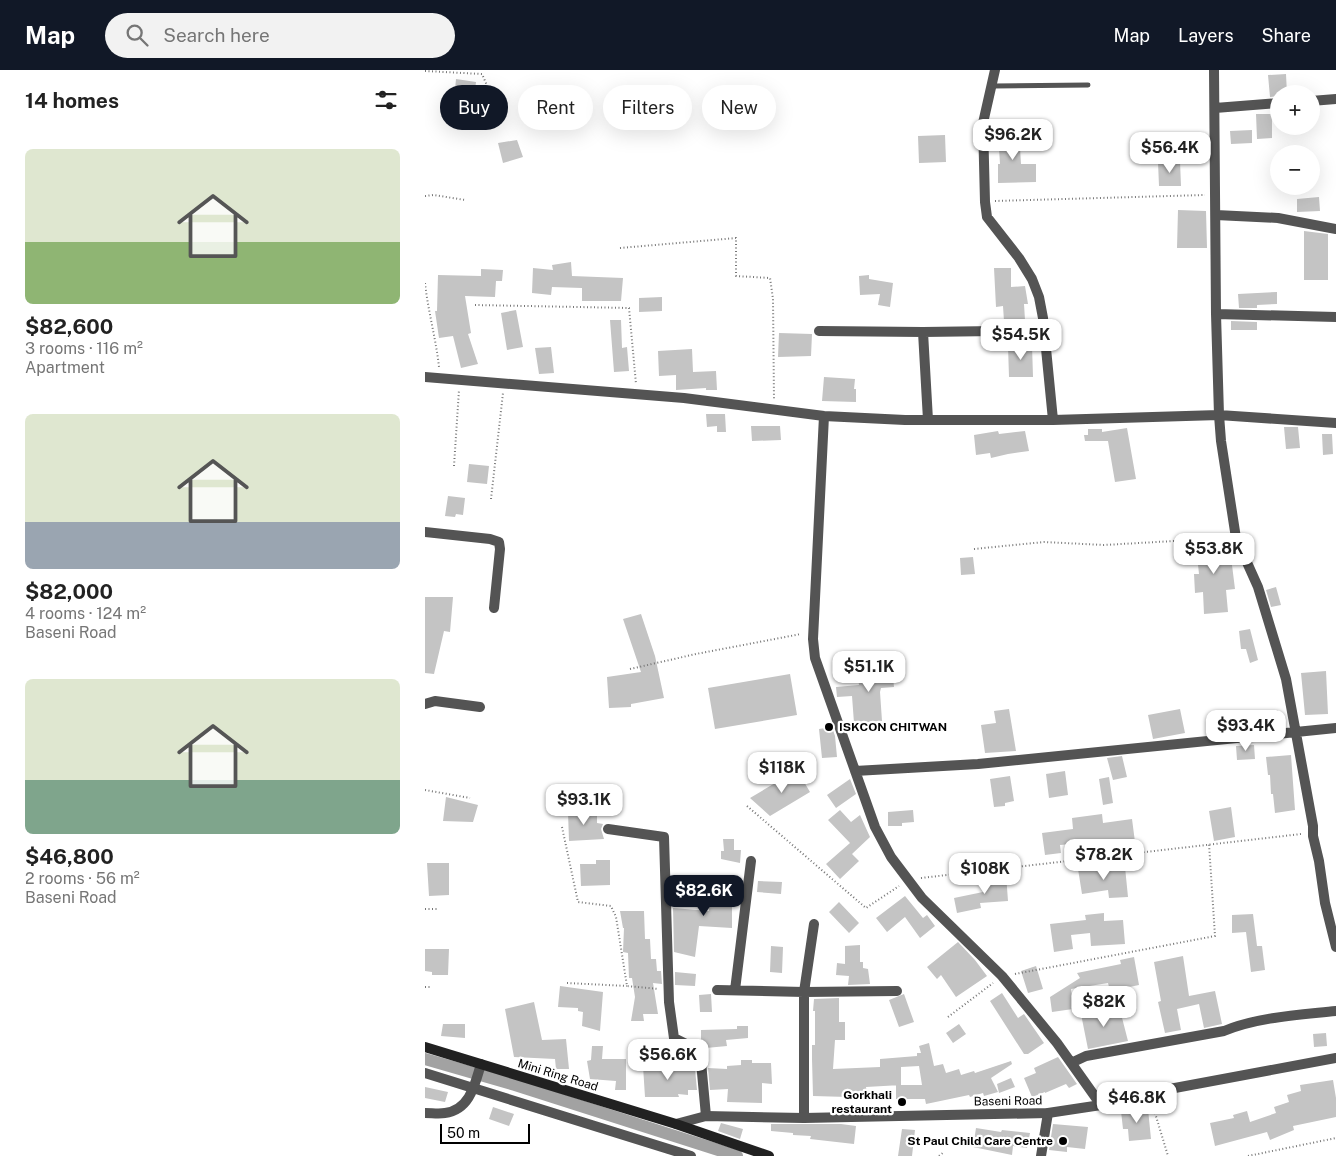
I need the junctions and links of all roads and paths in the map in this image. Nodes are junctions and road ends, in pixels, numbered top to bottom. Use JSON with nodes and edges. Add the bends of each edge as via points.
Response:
{"nodes":[{"id":1,"x":482,"y":70,"type":"edge"},
{"id":2,"x":995,"y":70,"type":"edge"},
{"id":3,"x":1214,"y":70,"type":"edge"},
{"id":4,"x":425,"y":71,"type":"edge"},
{"id":5,"x":482,"y":74,"type":"junction"},
{"id":6,"x":487,"y":85,"type":"edge"},
{"id":7,"x":1088,"y":85,"type":"dead end"},
{"id":8,"x":993,"y":86,"type":"junction"},
{"id":9,"x":1336,"y":99,"type":"edge"},
{"id":10,"x":1320,"y":100,"type":"edge"},
{"id":11,"x":1270,"y":104,"type":"edge"},
{"id":12,"x":1215,"y":108,"type":"junction"},
{"id":13,"x":1216,"y":194,"type":"junction"},
{"id":14,"x":425,"y":196,"type":"edge"},
{"id":15,"x":465,"y":200,"type":"dead end"},
{"id":16,"x":985,"y":202,"type":"junction"},
{"id":17,"x":1216,"y":215,"type":"junction"},
{"id":18,"x":1336,"y":228,"type":"edge"},
{"id":19,"x":619,"y":248,"type":"dead end"},
{"id":20,"x":425,"y":283,"type":"edge"},
{"id":21,"x":475,"y":305,"type":"dead end"},
{"id":22,"x":1216,"y":314,"type":"junction"},
{"id":23,"x":1336,"y":317,"type":"edge"},
{"id":24,"x":819,"y":331,"type":"dead end"},
{"id":25,"x":996,"y":331,"type":"dead end"},
{"id":26,"x":923,"y":332,"type":"junction"},
{"id":27,"x":425,"y":377,"type":"edge"},
{"id":28,"x":441,"y":378,"type":"junction"},
{"id":29,"x":460,"y":380,"type":"junction"},
{"id":30,"x":504,"y":383,"type":"junction"},
{"id":31,"x":637,"y":393,"type":"junction"},
{"id":32,"x":774,"y":410,"type":"junction"},
{"id":33,"x":1219,"y":415,"type":"junction"},
{"id":34,"x":824,"y":416,"type":"junction"},
{"id":35,"x":928,"y":420,"type":"junction"},
{"id":36,"x":1053,"y":420,"type":"junction"},
{"id":37,"x":1336,"y":423,"type":"edge"},
{"id":38,"x":454,"y":466,"type":"dead end"},
{"id":39,"x":491,"y":499,"type":"dead end"},
{"id":40,"x":425,"y":532,"type":"edge"},
{"id":41,"x":1236,"y":538,"type":"junction"},
{"id":42,"x":974,"y":549,"type":"dead end"},
{"id":43,"x":494,"y":608,"type":"dead end"},
{"id":44,"x":813,"y":632,"type":"junction"},
{"id":45,"x":630,"y":669,"type":"dead end"},
{"id":46,"x":425,"y":704,"type":"edge"},
{"id":47,"x":480,"y":707,"type":"dead end"},
{"id":48,"x":1336,"y":728,"type":"edge"},
{"id":49,"x":1295,"y":731,"type":"junction"},
{"id":50,"x":855,"y":771,"type":"junction"},
{"id":51,"x":425,"y":790,"type":"edge"},
{"id":52,"x":470,"y":798,"type":"dead end"},
{"id":53,"x":747,"y":806,"type":"dead end"},
{"id":54,"x":562,"y":828,"type":"dead end"},
{"id":55,"x":608,"y":829,"type":"dead end"},
{"id":56,"x":1313,"y":836,"type":"junction"},
{"id":57,"x":1209,"y":844,"type":"junction"},
{"id":58,"x":751,"y":861,"type":"dead end"},
{"id":59,"x":908,"y":880,"type":"junction"},
{"id":60,"x":425,"y":909,"type":"edge"},
{"id":61,"x":437,"y":909,"type":"dead end"},
{"id":62,"x":815,"y":924,"type":"dead end"},
{"id":63,"x":1336,"y":947,"type":"edge"},
{"id":64,"x":1001,"y":976,"type":"junction"},
{"id":65,"x":567,"y":983,"type":"dead end"},
{"id":66,"x":627,"y":986,"type":"junction"},
{"id":67,"x":425,"y":987,"type":"edge"},
{"id":68,"x":432,"y":987,"type":"dead end"},
{"id":69,"x":669,"y":990,"type":"junction"},
{"id":70,"x":717,"y":990,"type":"dead end"},
{"id":71,"x":735,"y":990,"type":"junction"},
{"id":72,"x":897,"y":991,"type":"dead end"},
{"id":73,"x":804,"y":992,"type":"junction"},
{"id":74,"x":1336,"y":1011,"type":"edge"},
{"id":75,"x":948,"y":1017,"type":"dead end"},
{"id":76,"x":425,"y":1047,"type":"edge"},
{"id":77,"x":1336,"y":1058,"type":"edge"},
{"id":78,"x":1071,"y":1063,"type":"junction"},
{"id":79,"x":481,"y":1064,"type":"junction"},
{"id":80,"x":425,"y":1073,"type":"edge"},
{"id":81,"x":475,"y":1084,"type":"junction"},
{"id":82,"x":1148,"y":1093,"type":"junction"},
{"id":83,"x":1101,"y":1106,"type":"junction"},
{"id":84,"x":425,"y":1112,"type":"edge"},
{"id":85,"x":1048,"y":1113,"type":"junction"},
{"id":86,"x":706,"y":1116,"type":"junction"},
{"id":87,"x":804,"y":1118,"type":"junction"},
{"id":88,"x":676,"y":1124,"type":"junction"},
{"id":89,"x":1336,"y":1138,"type":"edge"},
{"id":90,"x":944,"y":1152,"type":"dead end"},
{"id":91,"x":691,"y":1156,"type":"edge"},
{"id":92,"x":769,"y":1156,"type":"edge"},
{"id":93,"x":939,"y":1156,"type":"edge"},
{"id":94,"x":1041,"y":1156,"type":"edge"},
{"id":95,"x":1168,"y":1156,"type":"edge"},
{"id":96,"x":1248,"y":1156,"type":"edge"}],
"edges":[{"from":1,"to":5,"type":"path"},
{"from":2,"to":8,"type":"street"},
{"from":3,"to":12,"type":"street"},
{"from":4,"to":5,"type":"path"},
{"from":5,"to":6,"type":"path"},
{"from":7,"to":8,"type":"lane"},
{"from":8,"to":16,"type":"street","via":[[983,123]]},
{"from":9,"to":10,"type":"street"},
{"from":11,"to":12,"type":"street"},
{"from":12,"to":13,"type":"street"},
{"from":13,"to":16,"type":"path"},
{"from":13,"to":17,"type":"street"},
{"from":14,"to":15,"type":"path","via":[[434,194]]},
{"from":16,"to":36,"type":"street","via":[[987,216],[1019,258],[1039,297]]},
{"from":17,"to":18,"type":"street","via":[[1278,218]]},
{"from":17,"to":22,"type":"street"},
{"from":19,"to":32,"type":"path","via":[[736,238],[736,276],[770,278]]},
{"from":20,"to":28,"type":"path"},
{"from":21,"to":31,"type":"path","via":[[629,308]]},
{"from":22,"to":23,"type":"street"},
{"from":22,"to":33,"type":"street"},
{"from":24,"to":26,"type":"street"},
{"from":25,"to":26,"type":"street"},
{"from":26,"to":35,"type":"street"},
{"from":27,"to":28,"type":"street"},
{"from":28,"to":29,"type":"street"},
{"from":29,"to":30,"type":"street"},
{"from":29,"to":38,"type":"path"},
{"from":30,"to":31,"type":"street"},
{"from":30,"to":39,"type":"path"},
{"from":31,"to":32,"type":"street"},
{"from":32,"to":34,"type":"street"},
{"from":33,"to":36,"type":"street"},
{"from":33,"to":37,"type":"street"},
{"from":33,"to":41,"type":"street"},
{"from":34,"to":35,"type":"street"},
{"from":34,"to":44,"type":"street"},
{"from":35,"to":36,"type":"street"},
{"from":40,"to":43,"type":"street","via":[[499,542]]},
{"from":41,"to":42,"type":"path","via":[[1104,545],[1044,542]]},
{"from":41,"to":49,"type":"street","via":[[1271,626],[1286,679]]},
{"from":44,"to":45,"type":"path"},
{"from":44,"to":50,"type":"street","via":[[815,658]]},
{"from":46,"to":47,"type":"street","via":[[435,701]]},
{"from":48,"to":49,"type":"street"},
{"from":49,"to":50,"type":"street","via":[[978,764]]},
{"from":49,"to":56,"type":"street"},
{"from":50,"to":59,"type":"street","via":[[875,827]]},
{"from":51,"to":52,"type":"path"},
{"from":53,"to":59,"type":"path","via":[[866,908]]},
{"from":54,"to":66,"type":"path","via":[[578,902],[611,906],[616,917]]},
{"from":55,"to":69,"type":"street","via":[[664,837]]},
{"from":56,"to":57,"type":"path","via":[[1303,834]]},
{"from":56,"to":63,"type":"street"},
{"from":57,"to":59,"type":"path"},
{"from":57,"to":64,"type":"path","via":[[1215,936]]},
{"from":58,"to":71,"type":"street"},
{"from":59,"to":64,"type":"street"},
{"from":60,"to":61,"type":"path"},
{"from":62,"to":73,"type":"street"},
{"from":64,"to":75,"type":"path"},
{"from":64,"to":78,"type":"street"},
{"from":65,"to":66,"type":"path"},
{"from":66,"to":69,"type":"path"},
{"from":67,"to":68,"type":"path"},
{"from":69,"to":86,"type":"street","via":[[674,1038],[700,1051]]},
{"from":70,"to":71,"type":"street"},
{"from":71,"to":73,"type":"street"},
{"from":72,"to":73,"type":"street"},
{"from":73,"to":87,"type":"street"},
{"from":74,"to":78,"type":"street","via":[[1236,1026],[1224,1031],[1086,1056]]},
{"from":76,"to":79,"type":"main road","name":"Mini Ring Road"},
{"from":77,"to":82,"type":"street","name":"Baseni Road"},
{"from":78,"to":83,"type":"street"},
{"from":79,"to":81,"type":"street"},
{"from":79,"to":88,"type":"main road","name":"Mini Ring Road"},
{"from":80,"to":81,"type":"street"},
{"from":81,"to":84,"type":"street","via":[[466,1103],[458,1110],[445,1114]]},
{"from":81,"to":91,"type":"street"},
{"from":82,"to":83,"type":"street","name":"Baseni Road"},
{"from":82,"to":95,"type":"path"},
{"from":83,"to":85,"type":"street","name":"Baseni Road"},
{"from":85,"to":87,"type":"street","name":"Baseni Road"},
{"from":85,"to":94,"type":"street"},
{"from":86,"to":87,"type":"street","name":"Baseni Road"},
{"from":86,"to":88,"type":"street","name":"Baseni Road"},
{"from":88,"to":92,"type":"main road","name":"Mini Ring Road"},
{"from":89,"to":96,"type":"path"},
{"from":90,"to":93,"type":"path"}]}
